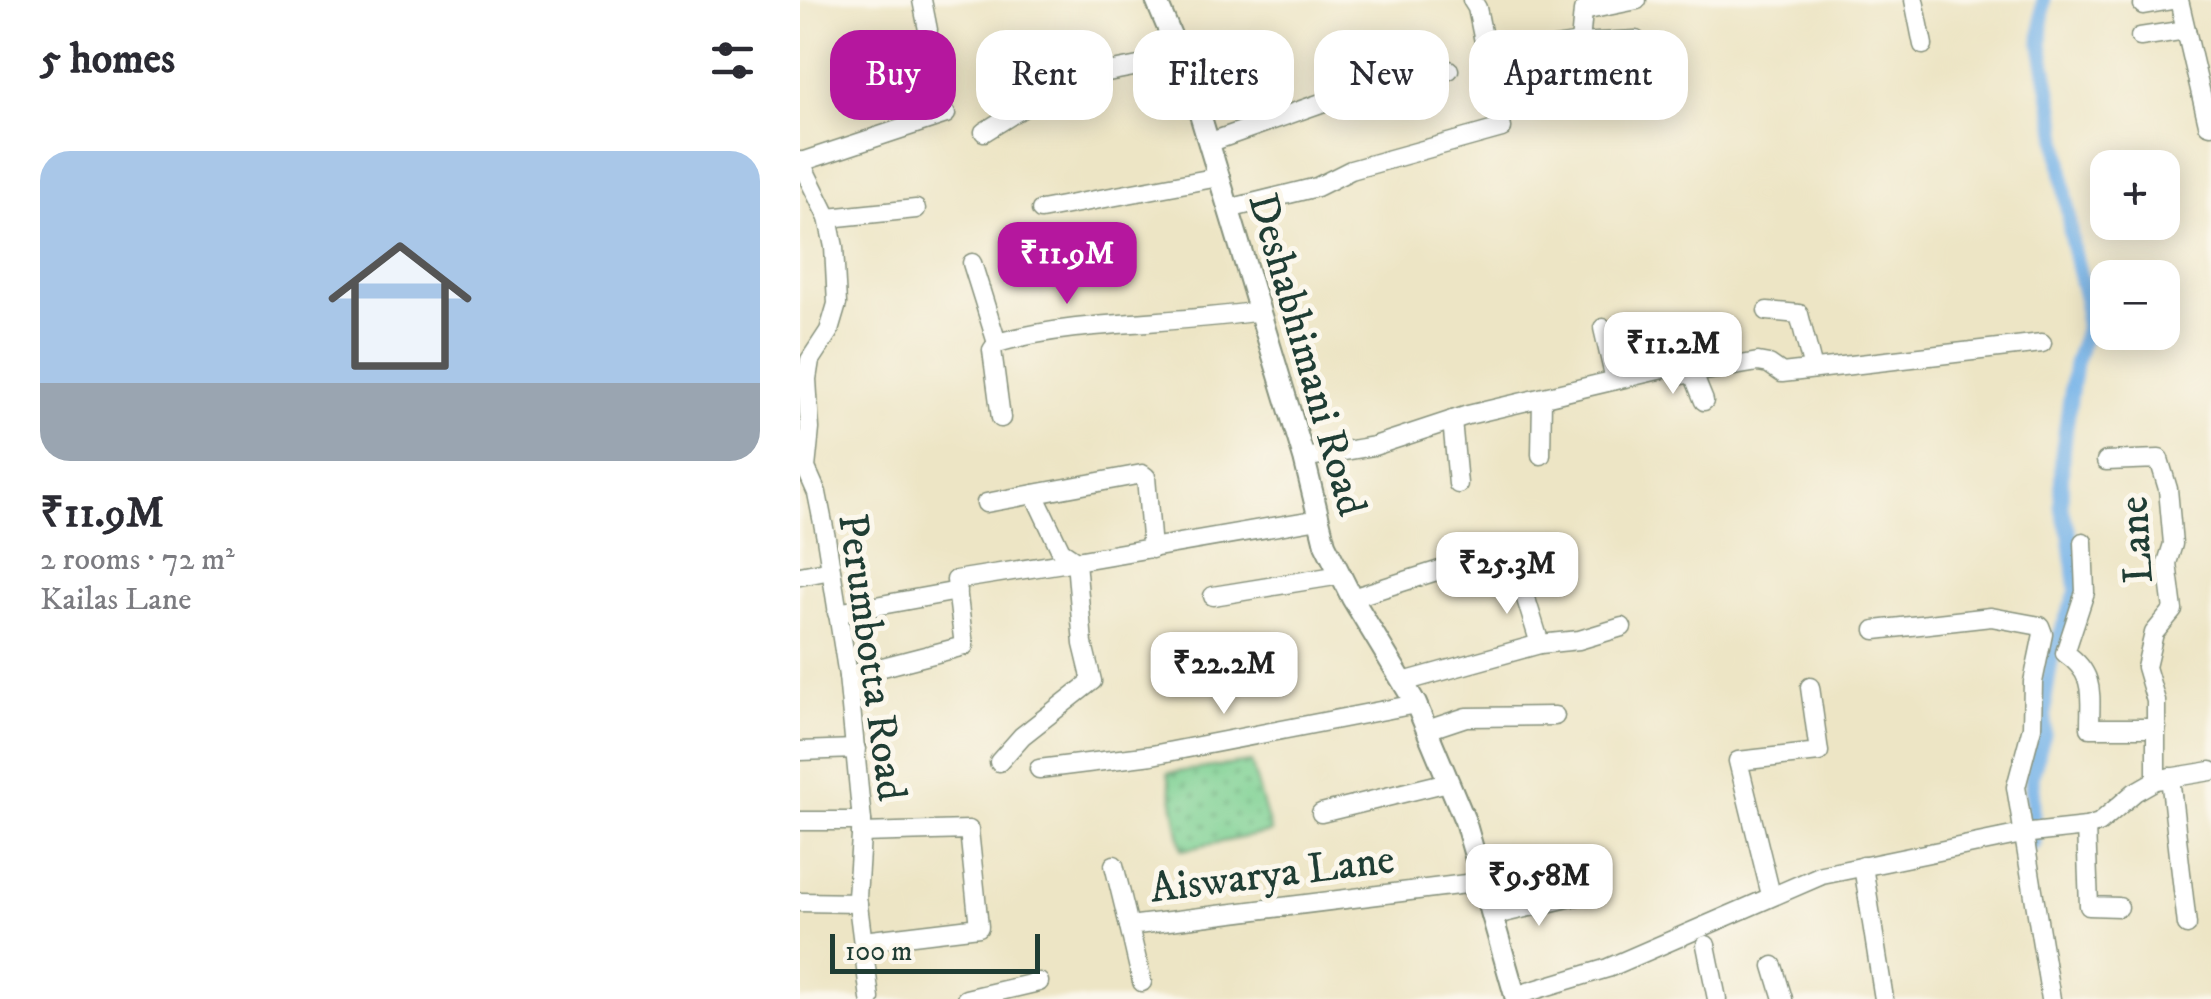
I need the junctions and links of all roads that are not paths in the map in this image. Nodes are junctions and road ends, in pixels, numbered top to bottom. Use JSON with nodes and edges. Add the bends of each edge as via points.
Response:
{"nodes":[{"id":1,"x":922,"y":0,"type":"edge"},
{"id":2,"x":1156,"y":0,"type":"edge"},
{"id":3,"x":1472,"y":0,"type":"edge"},
{"id":4,"x":1638,"y":0,"type":"edge"},
{"id":5,"x":1914,"y":0,"type":"edge"},
{"id":6,"x":2176,"y":0,"type":"edge"},
{"id":7,"x":2143,"y":5,"type":"dead end"},
{"id":8,"x":928,"y":30,"type":"dead end"},
{"id":9,"x":1168,"y":30,"type":"edge"},
{"id":10,"x":1481,"y":30,"type":"edge"},
{"id":11,"x":1581,"y":30,"type":"edge"},
{"id":12,"x":2186,"y":30,"type":"junction"},
{"id":13,"x":2140,"y":37,"type":"dead end"},
{"id":14,"x":1923,"y":46,"type":"dead end"},
{"id":15,"x":1133,"y":67,"type":"edge"},
{"id":16,"x":1314,"y":105,"type":"edge"},
{"id":17,"x":928,"y":120,"type":"edge"},
{"id":18,"x":1201,"y":120,"type":"edge"},
{"id":19,"x":1500,"y":120,"type":"edge"},
{"id":20,"x":2211,"y":125,"type":"edge"},
{"id":21,"x":984,"y":132,"type":"dead end"},
{"id":22,"x":1208,"y":142,"type":"junction"},
{"id":23,"x":800,"y":162,"type":"edge"},
{"id":24,"x":1219,"y":177,"type":"junction"},
{"id":25,"x":916,"y":209,"type":"dead end"},
{"id":26,"x":1228,"y":209,"type":"junction"},
{"id":27,"x":1041,"y":210,"type":"dead end"},
{"id":28,"x":828,"y":218,"type":"junction"},
{"id":29,"x":972,"y":263,"type":"dead end"},
{"id":30,"x":1259,"y":311,"type":"junction"},
{"id":31,"x":1767,"y":312,"type":"dead end"},
{"id":32,"x":1603,"y":328,"type":"dead end"},
{"id":33,"x":2042,"y":342,"type":"dead end"},
{"id":34,"x":998,"y":343,"type":"junction"},
{"id":35,"x":806,"y":356,"type":"edge"},
{"id":36,"x":1814,"y":369,"type":"junction"},
{"id":37,"x":1692,"y":374,"type":"junction"},
{"id":38,"x":1615,"y":380,"type":"junction"},
{"id":39,"x":1542,"y":399,"type":"junction"},
{"id":40,"x":1704,"y":400,"type":"dead end"},
{"id":41,"x":1001,"y":418,"type":"dead end"},
{"id":42,"x":1452,"y":420,"type":"junction"},
{"id":43,"x":1541,"y":455,"type":"dead end"},
{"id":44,"x":1304,"y":458,"type":"junction"},
{"id":45,"x":2106,"y":460,"type":"dead end"},
{"id":46,"x":803,"y":468,"type":"edge"},
{"id":47,"x":1458,"y":484,"type":"dead end"},
{"id":48,"x":1034,"y":494,"type":"junction"},
{"id":49,"x":986,"y":503,"type":"dead end"},
{"id":50,"x":1319,"y":519,"type":"junction"},
{"id":51,"x":2083,"y":542,"type":"dead end"},
{"id":52,"x":1152,"y":549,"type":"junction"},
{"id":53,"x":1076,"y":561,"type":"junction"},
{"id":54,"x":1446,"y":568,"type":"dead end"},
{"id":55,"x":831,"y":570,"type":"junction"},
{"id":56,"x":1341,"y":575,"type":"junction"},
{"id":57,"x":800,"y":576,"type":"edge"},
{"id":58,"x":1519,"y":576,"type":"dead end"},
{"id":59,"x":958,"y":592,"type":"junction"},
{"id":60,"x":1213,"y":596,"type":"dead end"},
{"id":61,"x":1352,"y":598,"type":"junction"},
{"id":62,"x":837,"y":612,"type":"junction"},
{"id":63,"x":1622,"y":626,"type":"dead end"},
{"id":64,"x":1875,"y":630,"type":"dead end"},
{"id":65,"x":1540,"y":644,"type":"junction"},
{"id":66,"x":848,"y":676,"type":"junction"},
{"id":67,"x":1403,"y":682,"type":"junction"},
{"id":68,"x":1810,"y":687,"type":"dead end"},
{"id":69,"x":1416,"y":704,"type":"junction"},
{"id":70,"x":1556,"y":716,"type":"dead end"},
{"id":71,"x":2157,"y":728,"type":"junction"},
{"id":72,"x":1426,"y":730,"type":"junction"},
{"id":73,"x":856,"y":749,"type":"junction"},
{"id":74,"x":800,"y":752,"type":"edge"},
{"id":75,"x":999,"y":762,"type":"dead end"},
{"id":76,"x":1039,"y":768,"type":"dead end"},
{"id":77,"x":2211,"y":771,"type":"edge"},
{"id":78,"x":2162,"y":778,"type":"junction"},
{"id":79,"x":1448,"y":782,"type":"junction"},
{"id":80,"x":1321,"y":814,"type":"dead end"},
{"id":81,"x":800,"y":820,"type":"edge"},
{"id":82,"x":862,"y":826,"type":"junction"},
{"id":83,"x":2086,"y":827,"type":"junction"},
{"id":84,"x":2022,"y":834,"type":"junction"},
{"id":85,"x":1114,"y":865,"type":"dead end"},
{"id":86,"x":1863,"y":866,"type":"junction"},
{"id":87,"x":1482,"y":882,"type":"junction"},
{"id":88,"x":1770,"y":895,"type":"junction"},
{"id":89,"x":1578,"y":896,"type":"dead end"},
{"id":90,"x":800,"y":902,"type":"edge"},
{"id":91,"x":858,"y":902,"type":"junction"},
{"id":92,"x":2120,"y":907,"type":"dead end"},
{"id":93,"x":1491,"y":916,"type":"junction"},
{"id":94,"x":2187,"y":925,"type":"dead end"},
{"id":95,"x":1128,"y":926,"type":"junction"},
{"id":96,"x":863,"y":941,"type":"junction"},
{"id":97,"x":1706,"y":946,"type":"dead end"},
{"id":98,"x":1773,"y":966,"type":"dead end"},
{"id":99,"x":1039,"y":982,"type":"dead end"},
{"id":100,"x":1142,"y":982,"type":"dead end"},
{"id":101,"x":870,"y":999,"type":"edge"},
{"id":102,"x":966,"y":999,"type":"edge"},
{"id":103,"x":1516,"y":999,"type":"edge"},
{"id":104,"x":1716,"y":999,"type":"edge"},
{"id":105,"x":1784,"y":999,"type":"edge"},
{"id":106,"x":1884,"y":999,"type":"edge"},
{"id":107,"x":2051,"y":999,"type":"edge"}],
"edges":[{"from":1,"to":8,"type":"street"},
{"from":2,"to":9,"type":"street","name":"Deshabhimani Road"},
{"from":3,"to":10,"type":"street"},
{"from":4,"to":11,"type":"street","via":[[1583,10]]},
{"from":5,"to":14,"type":"street"},
{"from":6,"to":7,"type":"street"},
{"from":6,"to":12,"type":"street"},
{"from":12,"to":13,"type":"street"},
{"from":12,"to":20,"type":"street"},
{"from":15,"to":21,"type":"street","via":[[1055,88]]},
{"from":16,"to":22,"type":"street"},
{"from":17,"to":23,"type":"street"},
{"from":18,"to":22,"type":"street","name":"Deshabhimani Road"},
{"from":19,"to":26,"type":"street","via":[[1502,128]]},
{"from":22,"to":24,"type":"street","name":"Deshabhimani Road"},
{"from":23,"to":28,"type":"street","name":"Perumbotta Road"},
{"from":24,"to":26,"type":"street","name":"Deshabhimani Road"},
{"from":24,"to":27,"type":"street"},
{"from":25,"to":28,"type":"street"},
{"from":26,"to":30,"type":"street","name":"Deshabhimani Road"},
{"from":28,"to":35,"type":"street","name":"Perumbotta Road","via":[[837,304],[828,331]]},
{"from":29,"to":34,"type":"street"},
{"from":30,"to":34,"type":"street"},
{"from":30,"to":44,"type":"street","name":"Deshabhimani Road"},
{"from":31,"to":36,"type":"street","via":[[1799,314]]},
{"from":32,"to":38,"type":"street"},
{"from":33,"to":36,"type":"street"},
{"from":34,"to":41,"type":"street","via":[[992,350]]},
{"from":35,"to":46,"type":"street","name":"Perumbotta Road","via":[[810,429]]},
{"from":36,"to":37,"type":"street","via":[[1782,372],[1758,362]]},
{"from":37,"to":38,"type":"street","via":[[1667,368]]},
{"from":37,"to":40,"type":"street"},
{"from":38,"to":39,"type":"street"},
{"from":39,"to":42,"type":"street"},
{"from":39,"to":43,"type":"street"},
{"from":42,"to":44,"type":"street","via":[[1374,446]]},
{"from":42,"to":47,"type":"street"},
{"from":44,"to":50,"type":"street","name":"Deshabhimani Road"},
{"from":45,"to":71,"type":"street","name":"Lane","via":[[2159,460],[2168,489],[2173,610],[2154,633],[2146,667]]},
{"from":46,"to":55,"type":"street","name":"Perumbotta Road","via":[[817,493]]},
{"from":48,"to":49,"type":"street"},
{"from":48,"to":52,"type":"street","via":[[1142,474]]},
{"from":48,"to":53,"type":"street","via":[[1061,551]]},
{"from":50,"to":52,"type":"street"},
{"from":50,"to":56,"type":"street","name":"Deshabhimani Road"},
{"from":51,"to":71,"type":"street","via":[[2085,592],[2065,654],[2083,665],[2090,684],[2090,728]]},
{"from":52,"to":53,"type":"street"},
{"from":53,"to":59,"type":"street","via":[[956,580]]},
{"from":53,"to":75,"type":"street","via":[[1082,644],[1092,681]]},
{"from":54,"to":61,"type":"street"},
{"from":55,"to":57,"type":"street"},
{"from":55,"to":62,"type":"street","name":"Perumbotta Road"},
{"from":56,"to":60,"type":"street"},
{"from":56,"to":61,"type":"street","name":"Deshabhimani Road"},
{"from":58,"to":65,"type":"street"},
{"from":59,"to":62,"type":"street"},
{"from":59,"to":66,"type":"street","via":[[964,646]]},
{"from":61,"to":67,"type":"street","name":"Deshabhimani Road"},
{"from":62,"to":66,"type":"street","name":"Perumbotta Road"},
{"from":63,"to":65,"type":"street"},
{"from":64,"to":84,"type":"street","via":[[1991,617],[2040,626],[2032,727],[2016,787]]},
{"from":65,"to":67,"type":"street"},
{"from":66,"to":73,"type":"street","name":"Perumbotta Road"},
{"from":67,"to":69,"type":"street","name":"Deshabhimani Road"},
{"from":68,"to":88,"type":"street","via":[[1819,752],[1738,762]]},
{"from":69,"to":72,"type":"street","name":"Deshabhimani Road"},
{"from":69,"to":76,"type":"street","via":[[1152,755]]},
{"from":70,"to":72,"type":"street","via":[[1466,717]]},
{"from":71,"to":78,"type":"street","name":"Lane"},
{"from":72,"to":79,"type":"street","name":"Deshabhimani Road"},
{"from":73,"to":74,"type":"street"},
{"from":73,"to":82,"type":"street","name":"Perumbotta Road"},
{"from":77,"to":78,"type":"street"},
{"from":78,"to":83,"type":"street"},
{"from":78,"to":94,"type":"street","name":"Lane"},
{"from":79,"to":80,"type":"street"},
{"from":79,"to":87,"type":"street","name":"Deshabhimani Road"},
{"from":81,"to":82,"type":"street"},
{"from":82,"to":91,"type":"street","name":"Perumbotta Road"},
{"from":82,"to":96,"type":"street","via":[[969,830],[979,926]]},
{"from":83,"to":84,"type":"street"},
{"from":83,"to":92,"type":"street","via":[[2089,906]]},
{"from":84,"to":86,"type":"street"},
{"from":84,"to":107,"type":"street"},
{"from":85,"to":95,"type":"street"},
{"from":86,"to":88,"type":"street"},
{"from":86,"to":106,"type":"street"},
{"from":87,"to":93,"type":"street","name":"Deshabhimani Road"},
{"from":87,"to":95,"type":"street","name":"Aiswarya Lane"},
{"from":88,"to":103,"type":"street","via":[[1624,962]]},
{"from":89,"to":93,"type":"street"},
{"from":90,"to":91,"type":"street"},
{"from":91,"to":96,"type":"street","name":"Perumbotta Road"},
{"from":93,"to":103,"type":"street","name":"Deshabhimani Road"},
{"from":95,"to":100,"type":"street","name":"Aiswarya Lane"},
{"from":96,"to":101,"type":"street","name":"Perumbotta Road"},
{"from":97,"to":104,"type":"street"},
{"from":98,"to":105,"type":"street"},
{"from":99,"to":102,"type":"street"}]}
